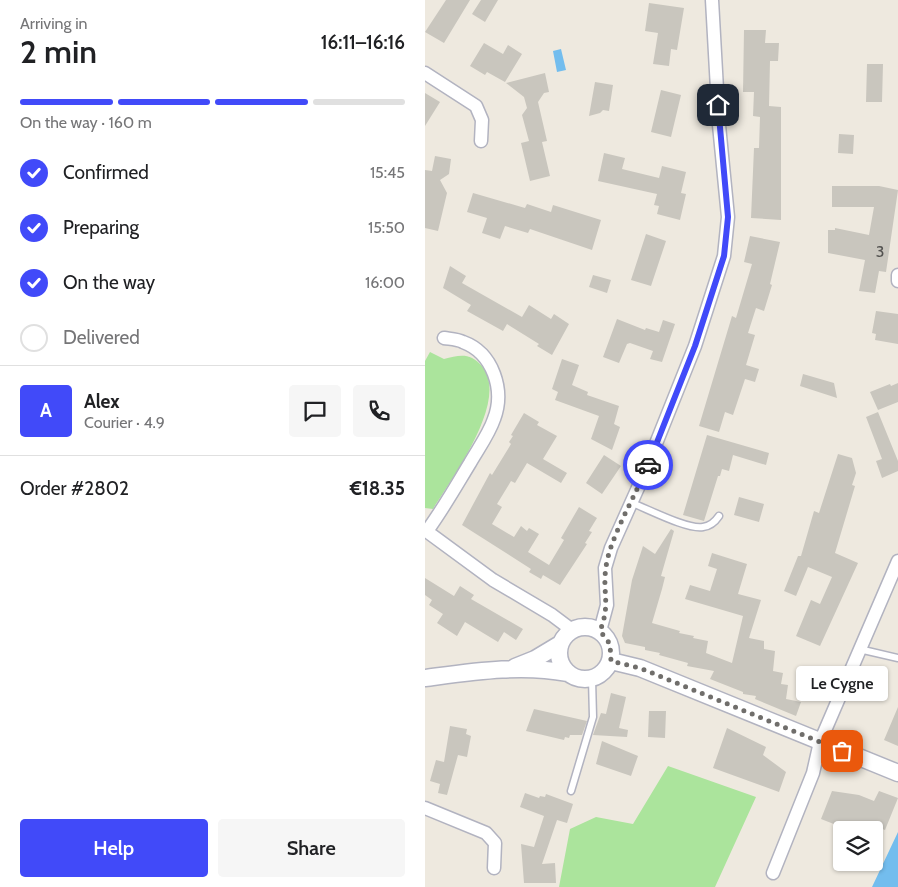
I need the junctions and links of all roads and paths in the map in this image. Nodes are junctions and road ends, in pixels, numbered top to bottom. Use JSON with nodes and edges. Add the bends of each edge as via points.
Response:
{"nodes":[{"id":1,"x":712,"y":0,"type":"edge"},
{"id":2,"x":425,"y":73,"type":"edge"},
{"id":3,"x":481,"y":141,"type":"dead end"},
{"id":4,"x":898,"y":275,"type":"edge"},
{"id":5,"x":898,"y":281,"type":"edge"},
{"id":6,"x":444,"y":338,"type":"dead end"},
{"id":7,"x":632,"y":503,"type":"junction"},
{"id":8,"x":719,"y":516,"type":"dead end"},
{"id":9,"x":426,"y":530,"type":"edge"},
{"id":10,"x":898,"y":561,"type":"edge"},
{"id":11,"x":572,"y":630,"type":"junction"},
{"id":12,"x":600,"y":631,"type":"junction"},
{"id":13,"x":560,"y":644,"type":"junction"},
{"id":14,"x":859,"y":649,"type":"junction"},
{"id":15,"x":898,"y":658,"type":"edge"},
{"id":16,"x":611,"y":661,"type":"junction"},
{"id":17,"x":506,"y":671,"type":"junction"},
{"id":18,"x":567,"y":673,"type":"junction"},
{"id":19,"x":425,"y":678,"type":"edge"},
{"id":20,"x":592,"y":679,"type":"junction"},
{"id":21,"x":819,"y":742,"type":"junction"},
{"id":22,"x":898,"y":774,"type":"edge"},
{"id":23,"x":571,"y":791,"type":"dead end"},
{"id":24,"x":425,"y":808,"type":"edge"},
{"id":25,"x":494,"y":868,"type":"dead end"},
{"id":26,"x":773,"y":873,"type":"dead end"}],
"edges":[{"from":1,"to":7,"type":"street","via":[[728,217],[724,256],[695,346]]},
{"from":2,"to":3,"type":"street","via":[[476,106],[482,120]]},
{"from":4,"to":5,"type":"street"},
{"from":6,"to":9,"type":"street","via":[[462,341],[479,350],[488,361],[494,375],[498,404],[485,436]]},
{"from":7,"to":8,"type":"lane","via":[[702,528],[714,523]]},
{"from":7,"to":12,"type":"street","via":[[605,568],[607,605]]},
{"from":9,"to":11,"type":"street","via":[[493,580]]},
{"from":10,"to":14,"type":"street"},
{"from":11,"to":12,"type":"street","via":[[589,627]]},
{"from":11,"to":13,"type":"street"},
{"from":12,"to":16,"type":"street","via":[[610,644]]},
{"from":13,"to":17,"type":"street"},
{"from":13,"to":18,"type":"street","via":[[559,656]]},
{"from":14,"to":15,"type":"lane"},
{"from":14,"to":21,"type":"street"},
{"from":16,"to":20,"type":"street","via":[[600,675]]},
{"from":16,"to":21,"type":"street","via":[[640,668]]},
{"from":17,"to":18,"type":"street"},
{"from":17,"to":19,"type":"street"},
{"from":18,"to":20,"type":"street","via":[[579,679]]},
{"from":20,"to":23,"type":"lane","via":[[593,717]]},
{"from":21,"to":22,"type":"street"},
{"from":21,"to":26,"type":"street","via":[[813,773]]},
{"from":24,"to":25,"type":"street","via":[[486,833],[495,843]]}]}
